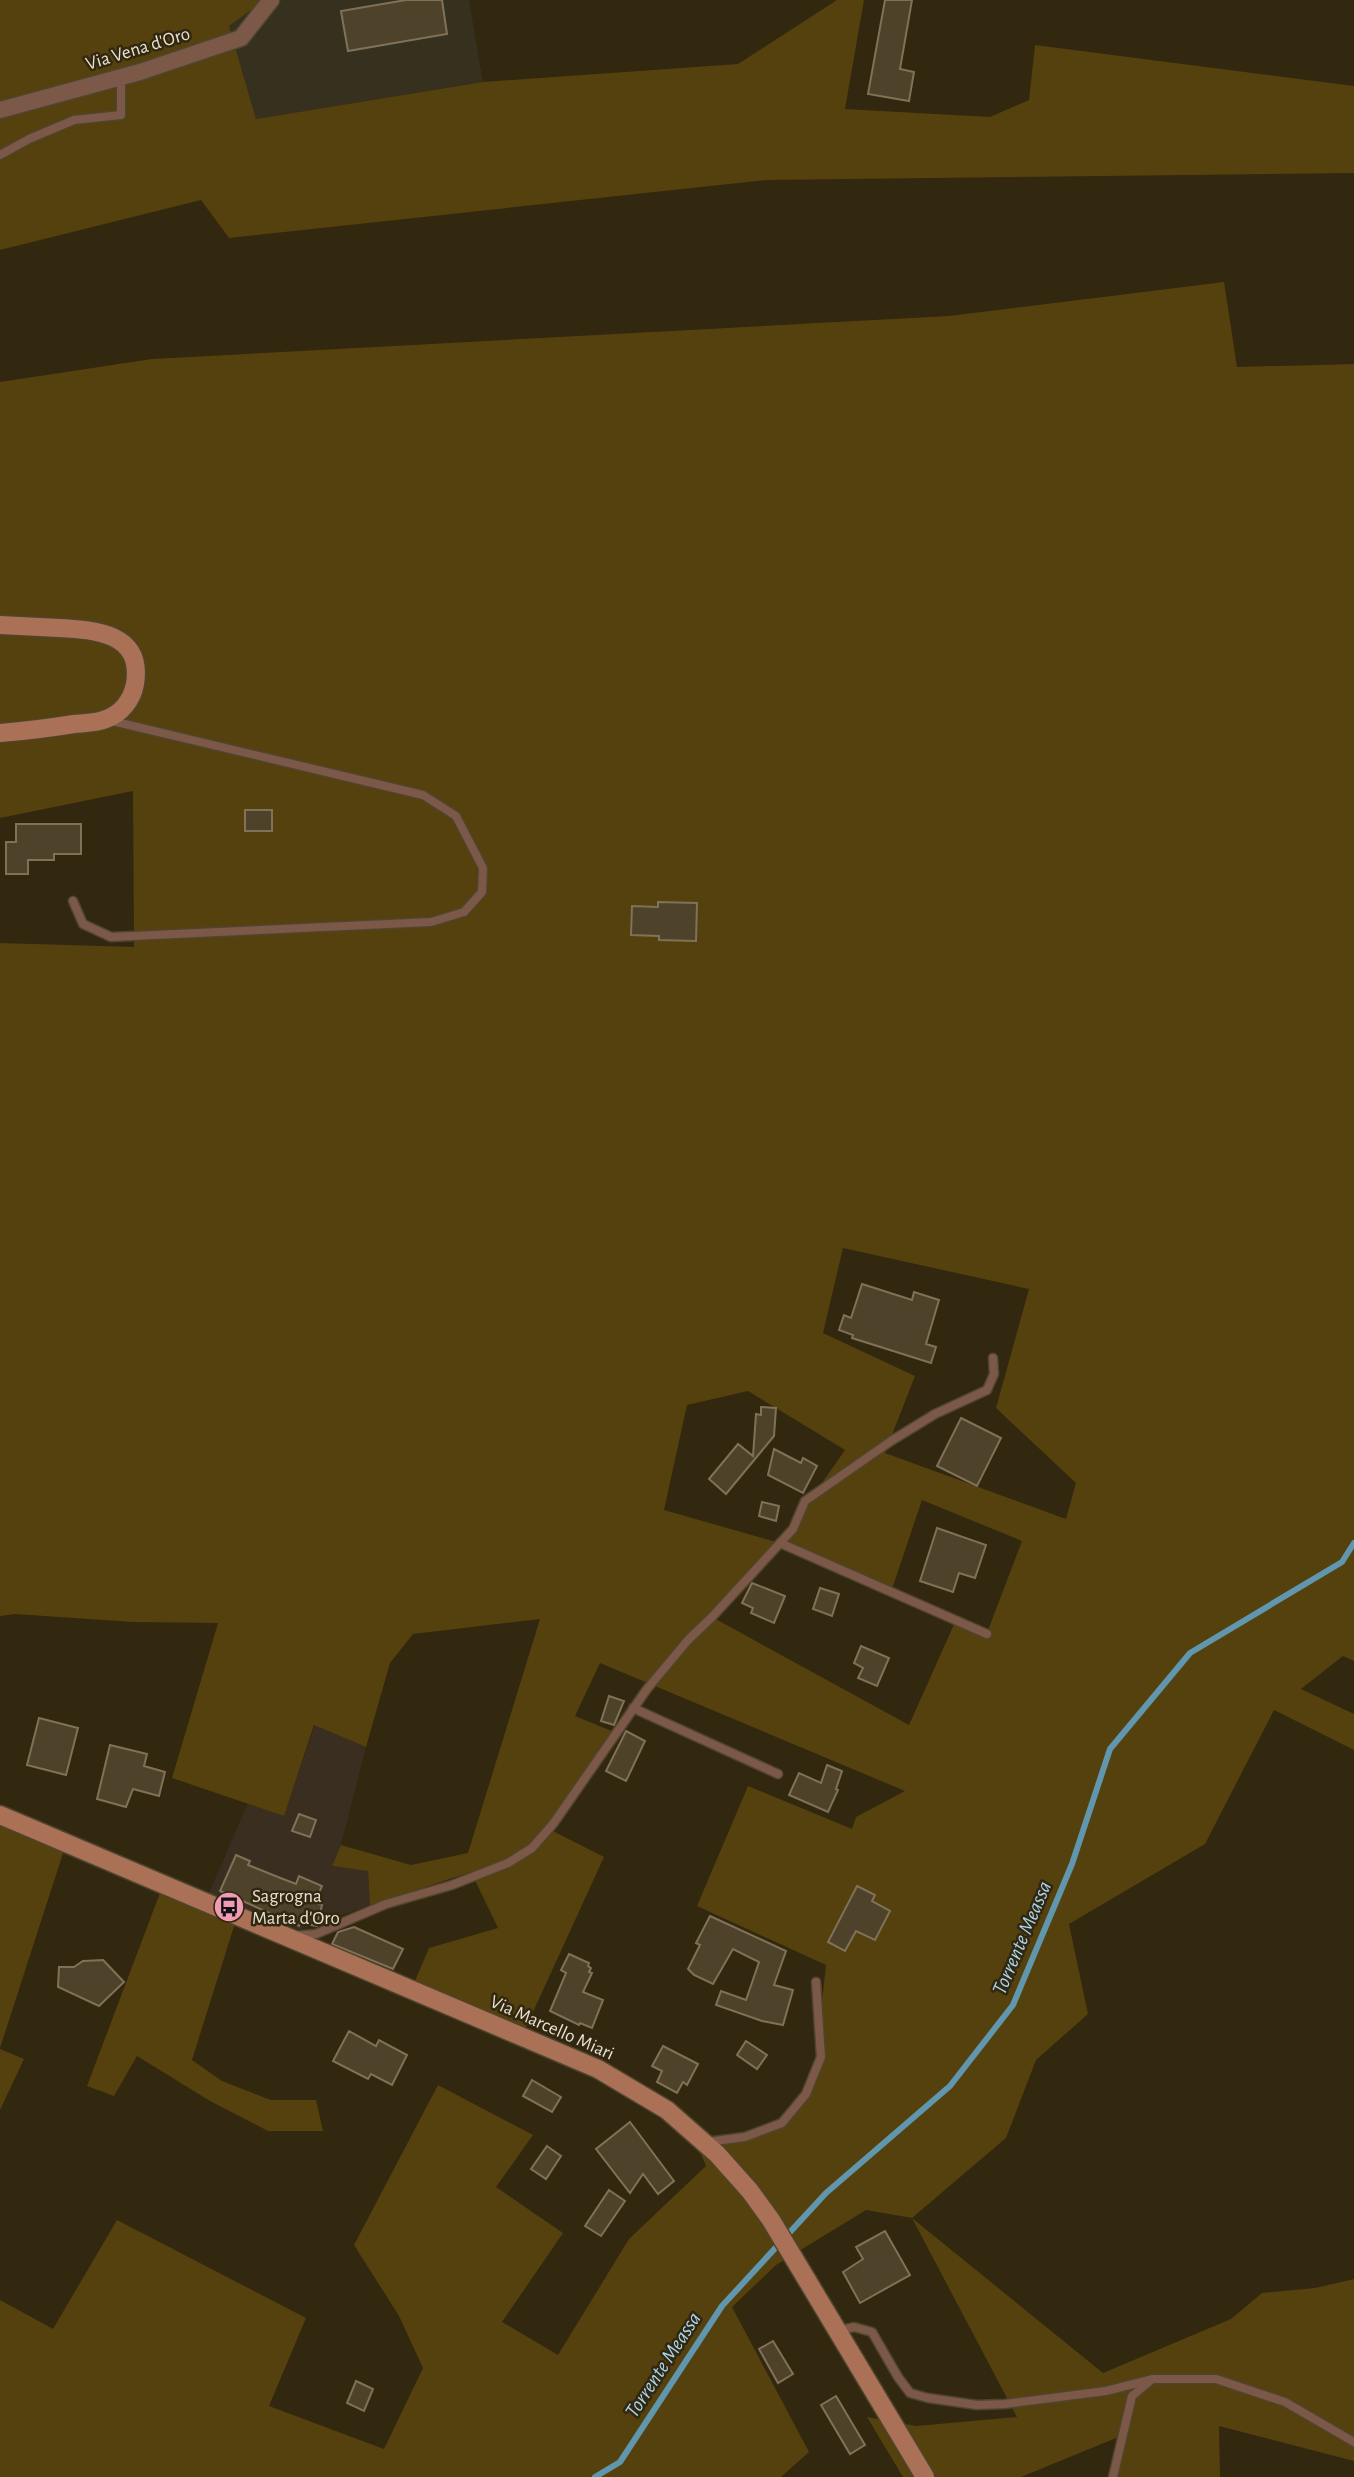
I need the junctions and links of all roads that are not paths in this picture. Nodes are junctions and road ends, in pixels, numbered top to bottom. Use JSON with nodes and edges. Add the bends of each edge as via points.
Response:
{"nodes":[{"id":1,"x":271,"y":0,"type":"edge"},
{"id":2,"x":121,"y":77,"type":"junction"},
{"id":3,"x":0,"y":110,"type":"edge"},
{"id":4,"x":0,"y":155,"type":"edge"},
{"id":5,"x":0,"y":625,"type":"edge"},
{"id":6,"x":105,"y":720,"type":"junction"},
{"id":7,"x":0,"y":733,"type":"edge"},
{"id":8,"x":73,"y":901,"type":"dead end"},
{"id":9,"x":993,"y":1358,"type":"dead end"},
{"id":10,"x":780,"y":1543,"type":"junction"},
{"id":11,"x":987,"y":1634,"type":"dead end"},
{"id":12,"x":633,"y":1708,"type":"junction"},
{"id":13,"x":778,"y":1774,"type":"dead end"},
{"id":14,"x":0,"y":1815,"type":"edge"},
{"id":15,"x":284,"y":1937,"type":"junction"},
{"id":16,"x":816,"y":1982,"type":"dead end"},
{"id":17,"x":705,"y":2142,"type":"junction"},
{"id":18,"x":838,"y":2331,"type":"junction"},
{"id":19,"x":1153,"y":2379,"type":"junction"},
{"id":20,"x":1354,"y":2442,"type":"edge"},
{"id":21,"x":925,"y":2477,"type":"edge"},
{"id":22,"x":1113,"y":2477,"type":"edge"}],
"edges":[{"from":1,"to":2,"type":"street","name":"Via Vena d'Oro","via":[[241,38]]},
{"from":2,"to":3,"type":"street","name":"Via Vena d'Oro"},
{"from":2,"to":4,"type":"lane","via":[[121,115],[74,120]]},
{"from":5,"to":6,"type":"main road","via":[[95,630],[123,643],[136,670],[135,686],[123,709]]},
{"from":6,"to":7,"type":"main road"},
{"from":6,"to":8,"type":"lane","via":[[423,794],[456,816],[483,868],[482,892],[464,912],[431,922],[111,937],[83,924]]},
{"from":9,"to":10,"type":"lane","via":[[995,1374],[987,1390],[935,1414],[829,1482],[805,1501],[793,1529]]},
{"from":10,"to":11,"type":"lane"},
{"from":10,"to":12,"type":"lane","via":[[688,1640]]},
{"from":12,"to":13,"type":"lane"},
{"from":12,"to":15,"type":"lane","via":[[532,1848],[508,1863],[386,1904],[316,1934]]},
{"from":14,"to":15,"type":"main road","name":"Via Marcello Miari"},
{"from":15,"to":17,"type":"main road","name":"Via Marcello Miari","via":[[598,2069],[667,2110]]},
{"from":16,"to":17,"type":"lane","via":[[821,2057],[806,2094],[782,2123],[746,2137]]},
{"from":17,"to":18,"type":"main road","name":"Via Marcello Miari","via":[[771,2220]]},
{"from":18,"to":19,"type":"lane","via":[[854,2327],[872,2332],[910,2393],[940,2400],[1005,2404],[1106,2391]]},
{"from":18,"to":21,"type":"main road","name":"Via Marcello Miari"},
{"from":19,"to":20,"type":"lane","via":[[1216,2379],[1285,2402]]},
{"from":19,"to":22,"type":"lane","via":[[1132,2396]]}]}
